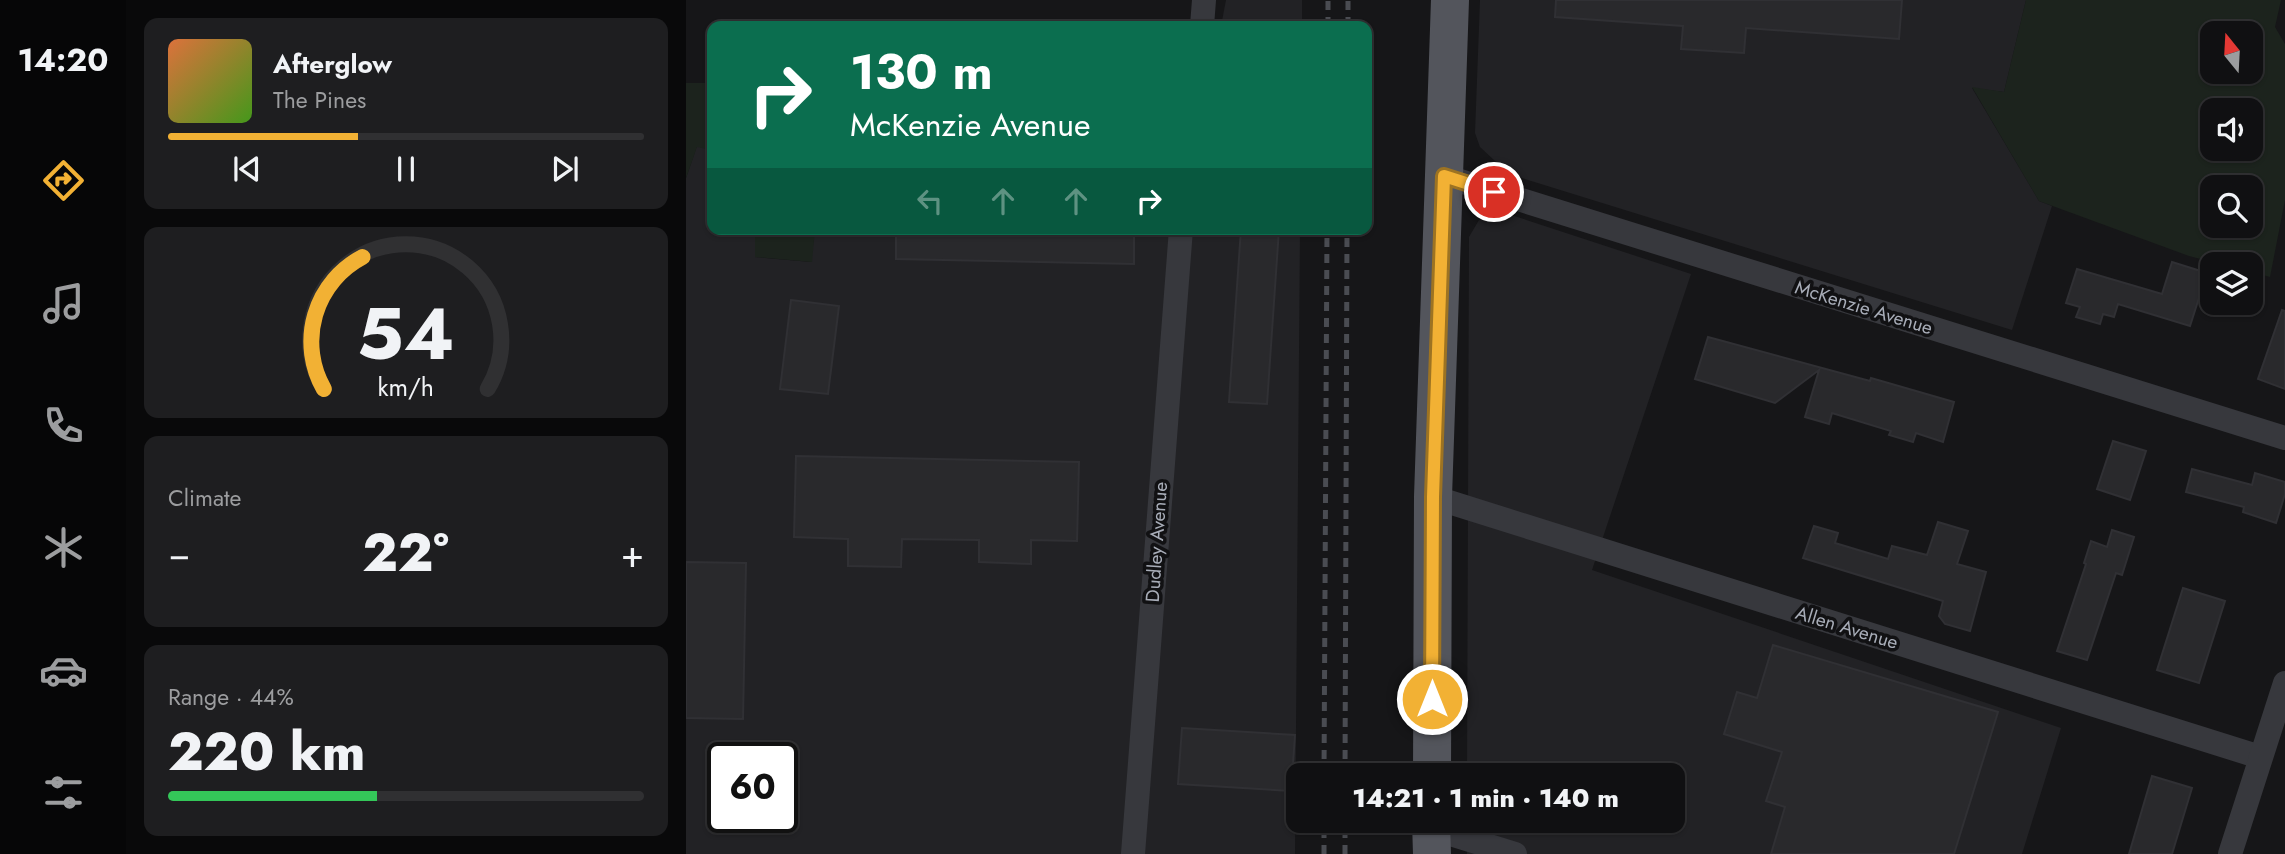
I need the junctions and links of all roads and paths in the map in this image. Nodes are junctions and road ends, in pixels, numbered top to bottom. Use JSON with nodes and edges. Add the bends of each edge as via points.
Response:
{"nodes":[{"id":1,"x":1205,"y":0,"type":"edge"},
{"id":2,"x":1450,"y":0,"type":"edge"},
{"id":3,"x":1203,"y":21,"type":"edge"},
{"id":4,"x":1444,"y":176,"type":"junction"},
{"id":5,"x":1181,"y":235,"type":"edge"},
{"id":6,"x":2285,"y":438,"type":"edge"},
{"id":7,"x":1433,"y":497,"type":"junction"},
{"id":8,"x":2285,"y":683,"type":"edge"},
{"id":9,"x":2260,"y":757,"type":"junction"},
{"id":10,"x":1432,"y":763,"type":"edge"},
{"id":11,"x":1432,"y":834,"type":"edge"},
{"id":12,"x":1133,"y":854,"type":"edge"},
{"id":13,"x":1515,"y":854,"type":"edge"},
{"id":14,"x":2230,"y":854,"type":"edge"}],
"edges":[{"from":1,"to":3,"type":"street"},
{"from":2,"to":4,"type":"main road"},
{"from":4,"to":6,"type":"street","name":"McKenzie Avenue"},
{"from":4,"to":7,"type":"main road"},
{"from":5,"to":12,"type":"street","name":"Dudley Avenue"},
{"from":7,"to":9,"type":"street","name":"Allen Avenue"},
{"from":7,"to":10,"type":"main road"},
{"from":8,"to":9,"type":"street"},
{"from":9,"to":14,"type":"street"},
{"from":11,"to":13,"type":"street"}]}
